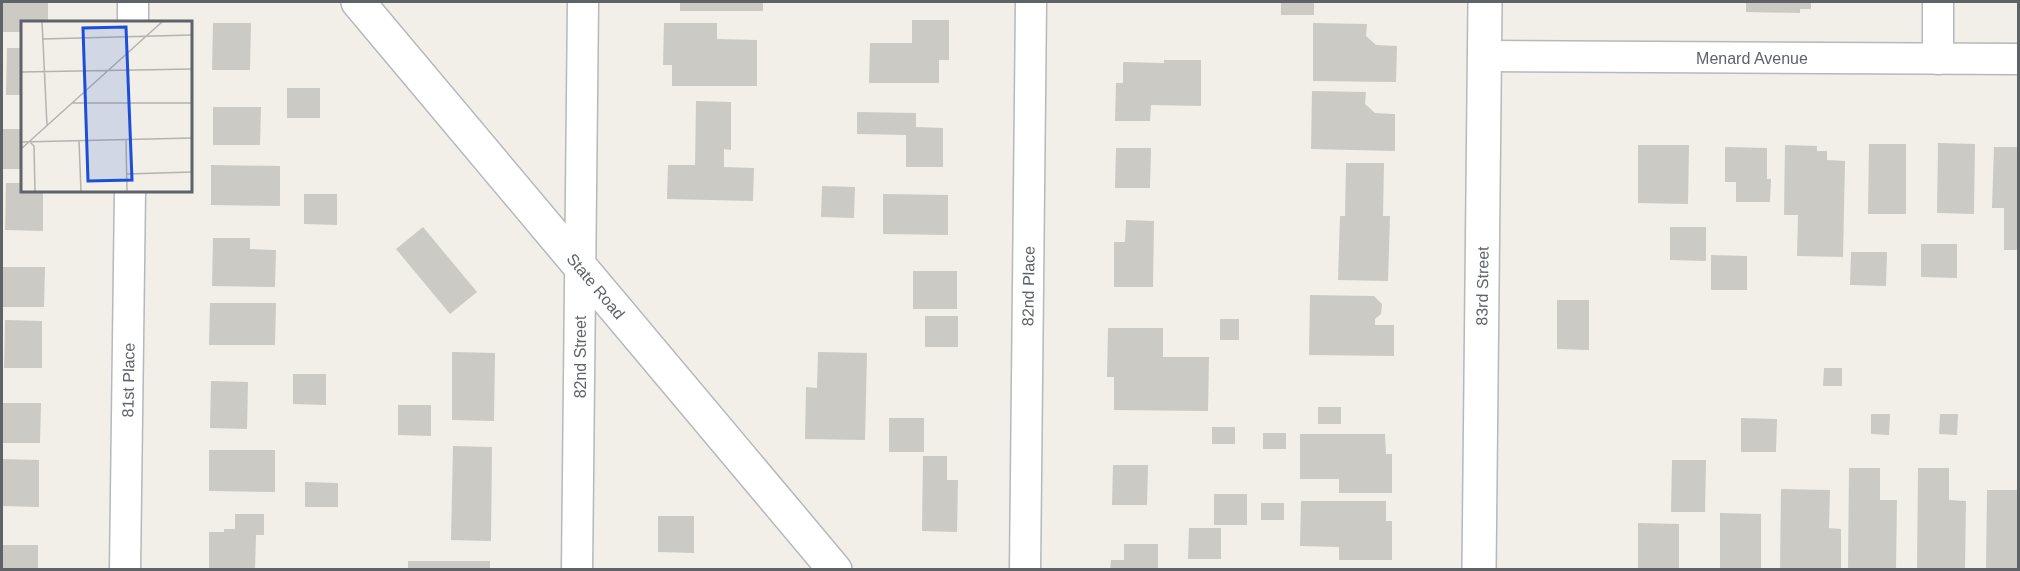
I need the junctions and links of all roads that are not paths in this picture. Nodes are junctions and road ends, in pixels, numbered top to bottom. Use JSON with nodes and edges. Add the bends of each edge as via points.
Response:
{"nodes":[{"id":1,"x":133,"y":2,"type":"edge"},
{"id":2,"x":358,"y":2,"type":"edge"},
{"id":3,"x":583,"y":2,"type":"edge"},
{"id":4,"x":1031,"y":2,"type":"edge"},
{"id":5,"x":1485,"y":2,"type":"edge"},
{"id":6,"x":1938,"y":2,"type":"edge"},
{"id":7,"x":133,"y":21,"type":"edge"},
{"id":8,"x":1485,"y":56,"type":"junction"},
{"id":9,"x":1938,"y":59,"type":"junction"},
{"id":10,"x":2019,"y":59,"type":"edge"},
{"id":11,"x":130,"y":192,"type":"edge"},
{"id":12,"x":579,"y":266,"type":"junction"},
{"id":13,"x":125,"y":570,"type":"edge"},
{"id":14,"x":577,"y":570,"type":"edge"},
{"id":15,"x":835,"y":570,"type":"edge"},
{"id":16,"x":1025,"y":570,"type":"edge"},
{"id":17,"x":1479,"y":570,"type":"edge"}],
"edges":[{"from":1,"to":7,"type":"street"},
{"from":2,"to":12,"type":"street","name":"State Road"},
{"from":3,"to":12,"type":"street","name":"82nd Street"},
{"from":4,"to":16,"type":"street","name":"82nd Place"},
{"from":5,"to":8,"type":"street","name":"83rd Street"},
{"from":6,"to":9,"type":"street"},
{"from":8,"to":9,"type":"street","name":"Menard Avenue"},
{"from":8,"to":17,"type":"street","name":"83rd Street"},
{"from":9,"to":10,"type":"street","name":"Menard Avenue"},
{"from":11,"to":13,"type":"street","name":"81st Place"},
{"from":12,"to":14,"type":"street","name":"82nd Street"},
{"from":12,"to":15,"type":"street","name":"State Road"}]}
